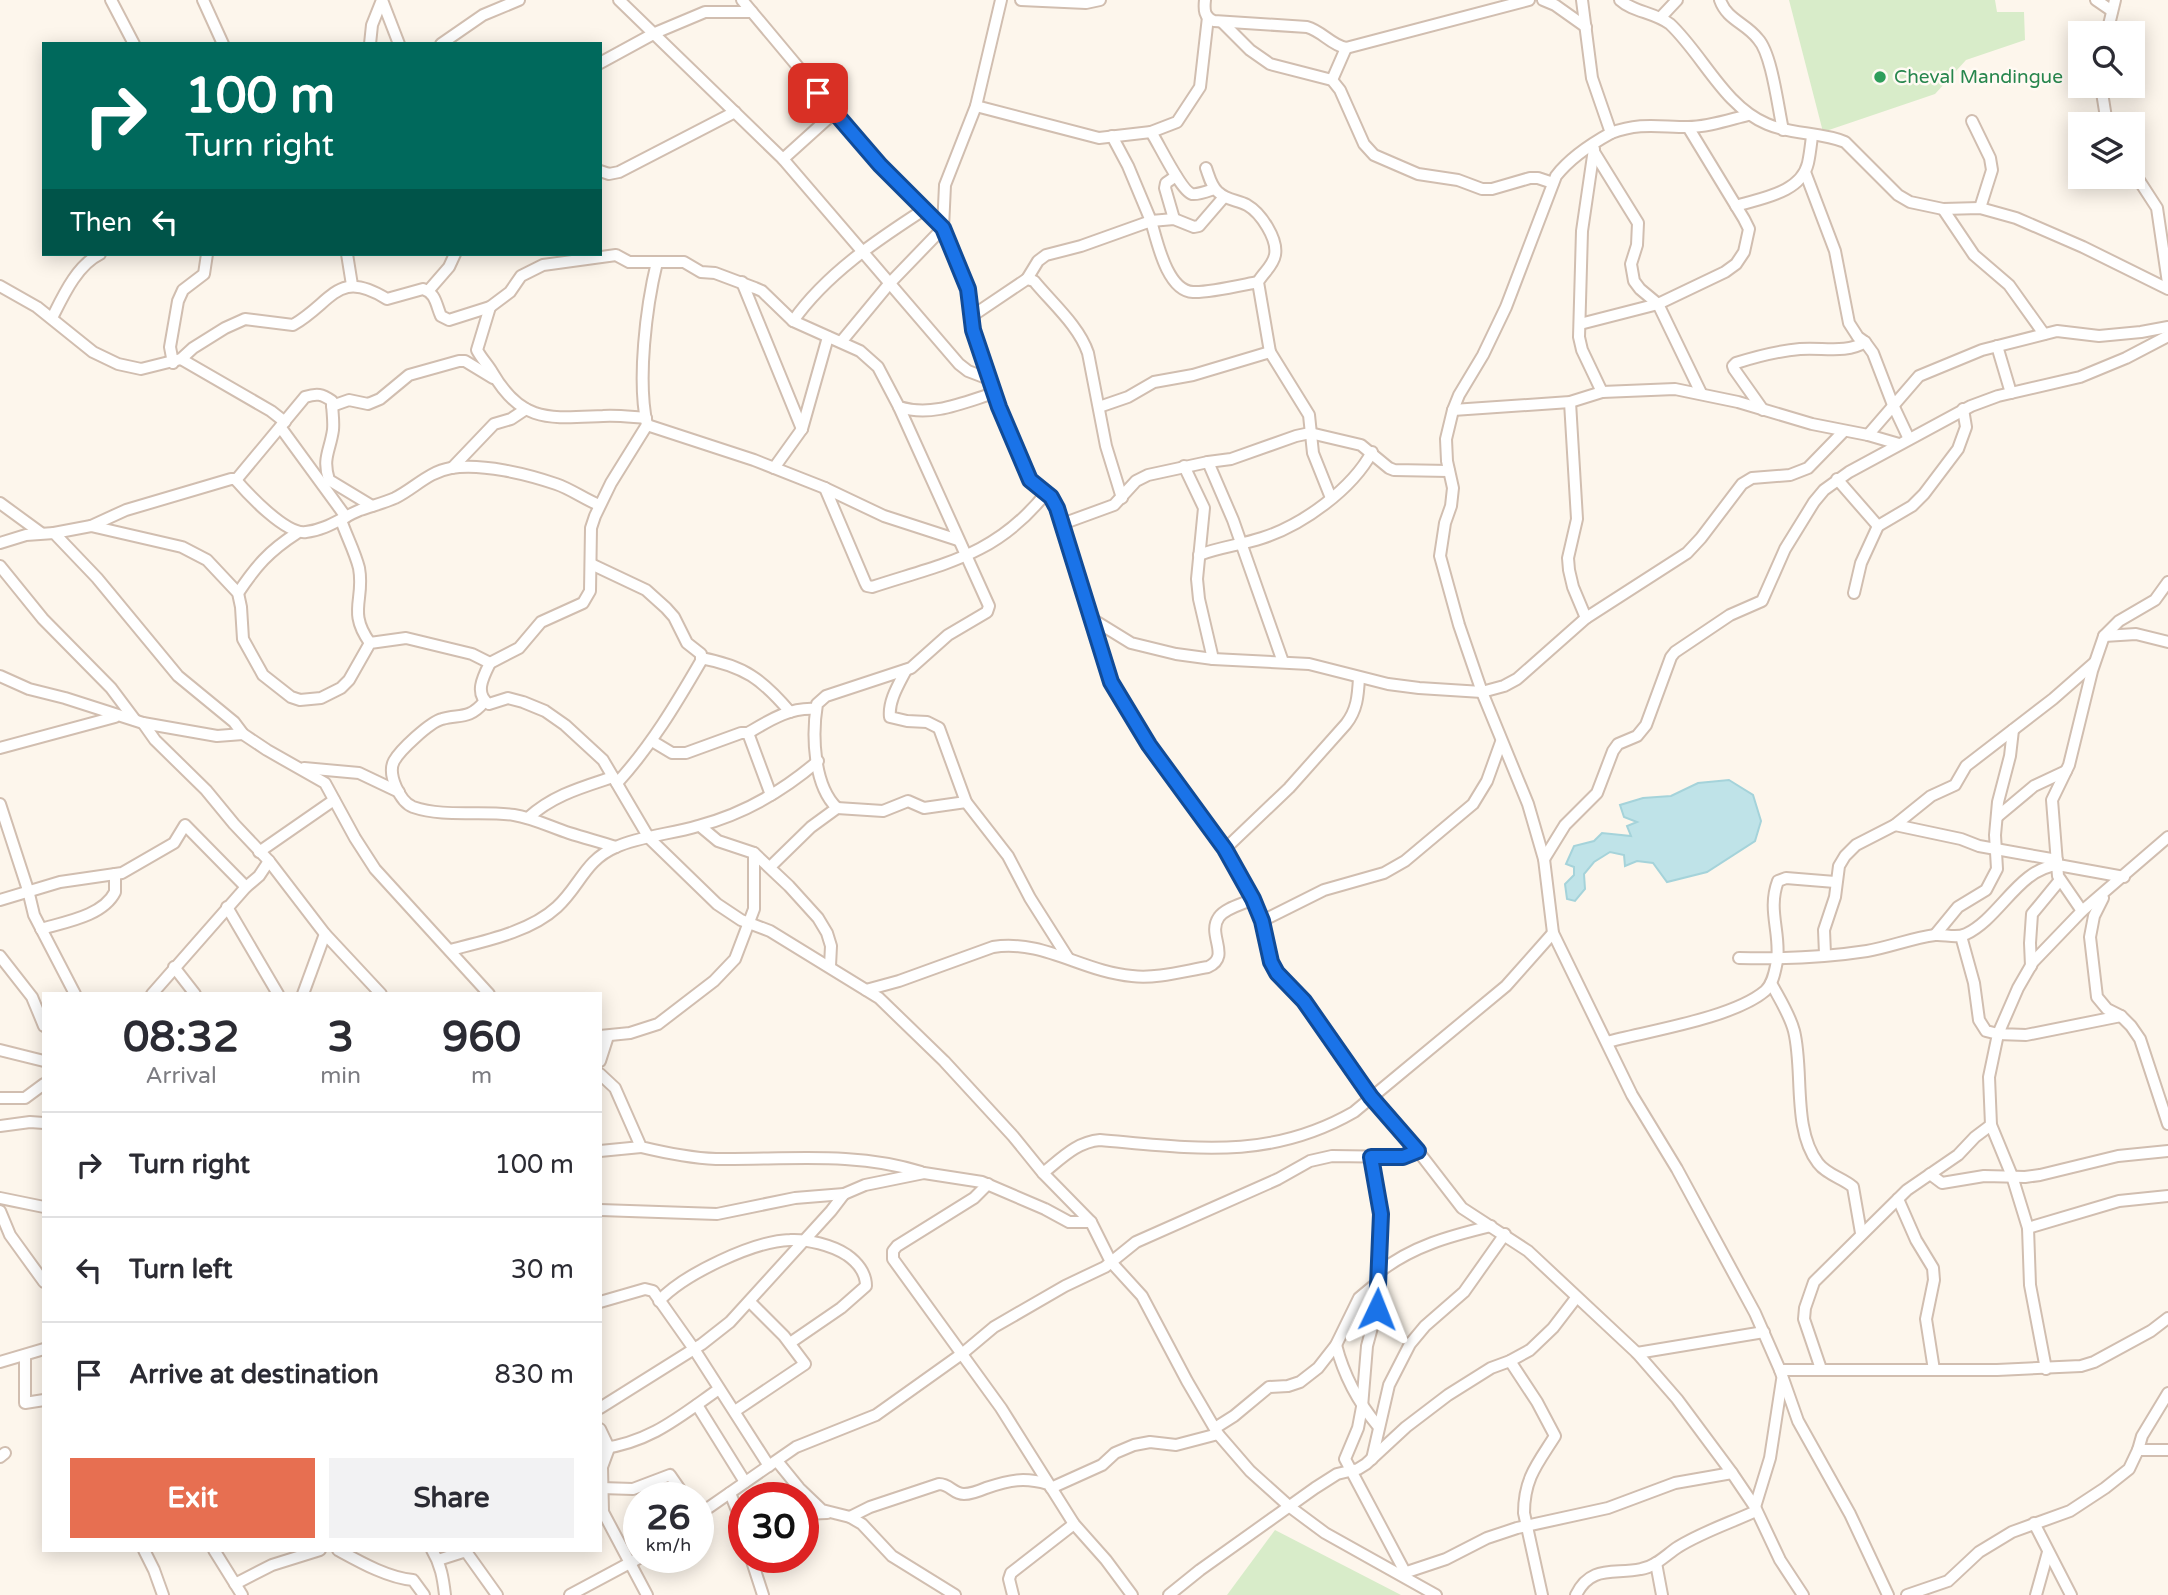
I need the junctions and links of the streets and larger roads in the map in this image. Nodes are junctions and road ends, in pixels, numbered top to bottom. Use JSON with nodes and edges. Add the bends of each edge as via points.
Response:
{"nodes":[{"id":1,"x":111,"y":0,"type":"edge"},
{"id":2,"x":203,"y":0,"type":"edge"},
{"id":3,"x":382,"y":0,"type":"edge"},
{"id":4,"x":519,"y":0,"type":"edge"},
{"id":5,"x":619,"y":0,"type":"edge"},
{"id":6,"x":742,"y":0,"type":"edge"},
{"id":7,"x":1001,"y":0,"type":"edge"},
{"id":8,"x":1021,"y":0,"type":"edge"},
{"id":9,"x":1100,"y":0,"type":"edge"},
{"id":10,"x":1205,"y":0,"type":"edge"},
{"id":11,"x":1529,"y":0,"type":"edge"},
{"id":12,"x":1543,"y":0,"type":"edge"},
{"id":13,"x":1582,"y":0,"type":"edge"},
{"id":14,"x":1620,"y":0,"type":"edge"},
{"id":15,"x":1677,"y":0,"type":"edge"},
{"id":16,"x":1720,"y":0,"type":"edge"},
{"id":17,"x":2096,"y":0,"type":"edge"},
{"id":18,"x":2113,"y":5,"type":"edge"},
{"id":19,"x":752,"y":12,"type":"junction"},
{"id":20,"x":1208,"y":17,"type":"junction"},
{"id":21,"x":1661,"y":17,"type":"junction"},
{"id":22,"x":1223,"y":22,"type":"junction"},
{"id":23,"x":1586,"y":27,"type":"junction"},
{"id":24,"x":655,"y":33,"type":"junction"},
{"id":25,"x":133,"y":42,"type":"edge"},
{"id":26,"x":222,"y":42,"type":"edge"},
{"id":27,"x":370,"y":42,"type":"edge"},
{"id":28,"x":398,"y":42,"type":"edge"},
{"id":29,"x":444,"y":42,"type":"edge"},
{"id":30,"x":1346,"y":48,"type":"junction"},
{"id":31,"x":602,"y":63,"type":"edge"},
{"id":32,"x":1332,"y":80,"type":"junction"},
{"id":33,"x":976,"y":106,"type":"junction"},
{"id":34,"x":735,"y":112,"type":"junction"},
{"id":35,"x":834,"y":113,"type":"junction"},
{"id":36,"x":1748,"y":115,"type":"junction"},
{"id":37,"x":1972,"y":121,"type":"dead end"},
{"id":38,"x":1688,"y":127,"type":"junction"},
{"id":39,"x":1783,"y":130,"type":"junction"},
{"id":40,"x":1152,"y":132,"type":"junction"},
{"id":41,"x":1611,"y":132,"type":"junction"},
{"id":42,"x":1112,"y":136,"type":"junction"},
{"id":43,"x":1812,"y":136,"type":"junction"},
{"id":44,"x":1594,"y":147,"type":"junction"},
{"id":45,"x":783,"y":159,"type":"junction"},
{"id":46,"x":1206,"y":168,"type":"dead end"},
{"id":47,"x":602,"y":172,"type":"edge"},
{"id":48,"x":1805,"y":172,"type":"junction"},
{"id":49,"x":1176,"y":176,"type":"junction"},
{"id":50,"x":1553,"y":183,"type":"junction"},
{"id":51,"x":1214,"y":189,"type":"junction"},
{"id":52,"x":2144,"y":189,"type":"edge"},
{"id":53,"x":1224,"y":197,"type":"junction"},
{"id":54,"x":1736,"y":206,"type":"junction"},
{"id":55,"x":1980,"y":208,"type":"junction"},
{"id":56,"x":925,"y":209,"type":"junction"},
{"id":57,"x":1943,"y":209,"type":"junction"},
{"id":58,"x":1174,"y":219,"type":"junction"},
{"id":59,"x":1151,"y":221,"type":"junction"},
{"id":60,"x":943,"y":228,"type":"junction"},
{"id":61,"x":862,"y":254,"type":"junction"},
{"id":62,"x":96,"y":256,"type":"edge"},
{"id":63,"x":208,"y":256,"type":"edge"},
{"id":64,"x":347,"y":256,"type":"edge"},
{"id":65,"x":454,"y":256,"type":"edge"},
{"id":66,"x":657,"y":262,"type":"junction"},
{"id":67,"x":1027,"y":279,"type":"junction"},
{"id":68,"x":742,"y":282,"type":"junction"},
{"id":69,"x":1258,"y":282,"type":"junction"},
{"id":70,"x":2168,"y":283,"type":"edge"},
{"id":71,"x":889,"y":284,"type":"junction"},
{"id":72,"x":352,"y":285,"type":"junction"},
{"id":73,"x":0,"y":286,"type":"edge"},
{"id":74,"x":2168,"y":289,"type":"edge"},
{"id":75,"x":429,"y":290,"type":"junction"},
{"id":76,"x":1658,"y":304,"type":"junction"},
{"id":77,"x":490,"y":307,"type":"junction"},
{"id":78,"x":972,"y":316,"type":"junction"},
{"id":79,"x":52,"y":318,"type":"junction"},
{"id":80,"x":793,"y":321,"type":"junction"},
{"id":81,"x":1580,"y":324,"type":"junction"},
{"id":82,"x":2168,"y":327,"type":"edge"},
{"id":83,"x":2043,"y":334,"type":"junction"},
{"id":84,"x":2168,"y":336,"type":"edge"},
{"id":85,"x":828,"y":337,"type":"junction"},
{"id":86,"x":841,"y":342,"type":"junction"},
{"id":87,"x":1865,"y":342,"type":"junction"},
{"id":88,"x":1997,"y":346,"type":"junction"},
{"id":89,"x":1270,"y":352,"type":"junction"},
{"id":90,"x":177,"y":361,"type":"junction"},
{"id":91,"x":989,"y":379,"type":"junction"},
{"id":92,"x":496,"y":380,"type":"junction"},
{"id":93,"x":1602,"y":392,"type":"junction"},
{"id":94,"x":994,"y":393,"type":"junction"},
{"id":95,"x":1701,"y":393,"type":"junction"},
{"id":96,"x":2011,"y":393,"type":"junction"},
{"id":97,"x":1570,"y":402,"type":"junction"},
{"id":98,"x":1893,"y":405,"type":"junction"},
{"id":99,"x":332,"y":406,"type":"junction"},
{"id":100,"x":899,"y":407,"type":"junction"},
{"id":101,"x":1099,"y":407,"type":"junction"},
{"id":102,"x":526,"y":409,"type":"junction"},
{"id":103,"x":1453,"y":410,"type":"junction"},
{"id":104,"x":1763,"y":410,"type":"junction"},
{"id":105,"x":1964,"y":410,"type":"junction"},
{"id":106,"x":647,"y":422,"type":"junction"},
{"id":107,"x":283,"y":425,"type":"junction"},
{"id":108,"x":802,"y":429,"type":"junction"},
{"id":109,"x":1844,"y":431,"type":"junction"},
{"id":110,"x":1310,"y":433,"type":"junction"},
{"id":111,"x":1868,"y":435,"type":"junction"},
{"id":112,"x":1904,"y":441,"type":"junction"},
{"id":113,"x":1372,"y":452,"type":"junction"},
{"id":114,"x":1208,"y":462,"type":"junction"},
{"id":115,"x":1184,"y":466,"type":"junction"},
{"id":116,"x":452,"y":468,"type":"junction"},
{"id":117,"x":775,"y":468,"type":"junction"},
{"id":118,"x":1449,"y":471,"type":"junction"},
{"id":119,"x":1837,"y":479,"type":"junction"},
{"id":120,"x":236,"y":481,"type":"junction"},
{"id":121,"x":825,"y":488,"type":"junction"},
{"id":122,"x":1046,"y":493,"type":"junction"},
{"id":123,"x":1122,"y":498,"type":"junction"},
{"id":124,"x":1331,"y":498,"type":"junction"},
{"id":125,"x":0,"y":503,"type":"edge"},
{"id":126,"x":599,"y":505,"type":"junction"},
{"id":127,"x":372,"y":506,"type":"junction"},
{"id":128,"x":344,"y":519,"type":"junction"},
{"id":129,"x":1062,"y":524,"type":"junction"},
{"id":130,"x":92,"y":526,"type":"junction"},
{"id":131,"x":1878,"y":526,"type":"junction"},
{"id":132,"x":41,"y":533,"type":"junction"},
{"id":133,"x":54,"y":533,"type":"junction"},
{"id":134,"x":297,"y":533,"type":"junction"},
{"id":135,"x":958,"y":540,"type":"junction"},
{"id":136,"x":0,"y":543,"type":"edge"},
{"id":137,"x":1241,"y":543,"type":"junction"},
{"id":138,"x":1199,"y":555,"type":"junction"},
{"id":139,"x":966,"y":556,"type":"junction"},
{"id":140,"x":592,"y":564,"type":"junction"},
{"id":141,"x":0,"y":566,"type":"edge"},
{"id":142,"x":2168,"y":582,"type":"edge"},
{"id":143,"x":238,"y":593,"type":"junction"},
{"id":144,"x":1854,"y":593,"type":"dead end"},
{"id":145,"x":1586,"y":618,"type":"junction"},
{"id":146,"x":1092,"y":619,"type":"junction"},
{"id":147,"x":2104,"y":636,"type":"junction"},
{"id":148,"x":2168,"y":642,"type":"edge"},
{"id":149,"x":370,"y":643,"type":"junction"},
{"id":150,"x":701,"y":658,"type":"junction"},
{"id":151,"x":1213,"y":659,"type":"junction"},
{"id":152,"x":1283,"y":662,"type":"junction"},
{"id":153,"x":490,"y":663,"type":"junction"},
{"id":154,"x":2094,"y":663,"type":"junction"},
{"id":155,"x":906,"y":670,"type":"junction"},
{"id":156,"x":0,"y":676,"type":"edge"},
{"id":157,"x":1359,"y":678,"type":"junction"},
{"id":158,"x":1482,"y":692,"type":"junction"},
{"id":159,"x":484,"y":702,"type":"junction"},
{"id":160,"x":816,"y":709,"type":"junction"},
{"id":161,"x":790,"y":712,"type":"junction"},
{"id":162,"x":117,"y":716,"type":"junction"},
{"id":163,"x":139,"y":721,"type":"junction"},
{"id":164,"x":2013,"y":730,"type":"junction"},
{"id":165,"x":748,"y":733,"type":"junction"},
{"id":166,"x":243,"y":734,"type":"junction"},
{"id":167,"x":652,"y":741,"type":"junction"},
{"id":168,"x":1501,"y":741,"type":"junction"},
{"id":169,"x":0,"y":748,"type":"edge"},
{"id":170,"x":818,"y":761,"type":"junction"},
{"id":171,"x":302,"y":768,"type":"junction"},
{"id":172,"x":2066,"y":771,"type":"junction"},
{"id":173,"x":615,"y":780,"type":"junction"},
{"id":174,"x":400,"y":792,"type":"junction"},
{"id":175,"x":771,"y":795,"type":"junction"},
{"id":176,"x":334,"y":800,"type":"junction"},
{"id":177,"x":966,"y":802,"type":"junction"},
{"id":178,"x":0,"y":804,"type":"edge"},
{"id":179,"x":837,"y":808,"type":"junction"},
{"id":180,"x":1997,"y":817,"type":"junction"},
{"id":181,"x":2,"y":818,"type":"edge"},
{"id":182,"x":528,"y":818,"type":"junction"},
{"id":183,"x":1895,"y":825,"type":"junction"},
{"id":184,"x":700,"y":826,"type":"junction"},
{"id":185,"x":2168,"y":837,"type":"edge"},
{"id":186,"x":649,"y":838,"type":"junction"},
{"id":187,"x":616,"y":847,"type":"junction"},
{"id":188,"x":1225,"y":849,"type":"junction"},
{"id":189,"x":1997,"y":849,"type":"junction"},
{"id":190,"x":259,"y":852,"type":"junction"},
{"id":191,"x":754,"y":853,"type":"junction"},
{"id":192,"x":1544,"y":859,"type":"junction"},
{"id":193,"x":269,"y":861,"type":"junction"},
{"id":194,"x":2058,"y":863,"type":"junction"},
{"id":195,"x":770,"y":867,"type":"junction"},
{"id":196,"x":114,"y":874,"type":"junction"},
{"id":197,"x":2124,"y":877,"type":"junction"},
{"id":198,"x":2060,"y":880,"type":"junction"},
{"id":199,"x":1835,"y":882,"type":"junction"},
{"id":200,"x":246,"y":887,"type":"junction"},
{"id":201,"x":28,"y":890,"type":"junction"},
{"id":202,"x":2106,"y":892,"type":"junction"},
{"id":203,"x":1253,"y":899,"type":"junction"},
{"id":204,"x":0,"y":900,"type":"edge"},
{"id":205,"x":227,"y":907,"type":"junction"},
{"id":206,"x":2082,"y":911,"type":"junction"},
{"id":207,"x":1262,"y":921,"type":"junction"},
{"id":208,"x":750,"y":923,"type":"junction"},
{"id":209,"x":41,"y":929,"type":"junction"},
{"id":210,"x":1553,"y":933,"type":"junction"},
{"id":211,"x":325,"y":934,"type":"junction"},
{"id":212,"x":1935,"y":935,"type":"junction"},
{"id":213,"x":1961,"y":936,"type":"junction"},
{"id":214,"x":450,"y":950,"type":"junction"},
{"id":215,"x":1825,"y":954,"type":"junction"},
{"id":216,"x":0,"y":956,"type":"edge"},
{"id":217,"x":1068,"y":958,"type":"junction"},
{"id":218,"x":1739,"y":958,"type":"dead end"},
{"id":219,"x":1777,"y":959,"type":"junction"},
{"id":220,"x":2031,"y":966,"type":"junction"},
{"id":221,"x":174,"y":967,"type":"junction"},
{"id":222,"x":830,"y":967,"type":"junction"},
{"id":223,"x":1771,"y":983,"type":"junction"},
{"id":224,"x":866,"y":990,"type":"junction"},
{"id":225,"x":74,"y":992,"type":"edge"},
{"id":226,"x":154,"y":992,"type":"edge"},
{"id":227,"x":193,"y":992,"type":"edge"},
{"id":228,"x":277,"y":992,"type":"edge"},
{"id":229,"x":304,"y":992,"type":"edge"},
{"id":230,"x":379,"y":992,"type":"edge"},
{"id":231,"x":487,"y":992,"type":"edge"},
{"id":232,"x":2121,"y":1016,"type":"junction"},
{"id":233,"x":42,"y":1019,"type":"edge"},
{"id":234,"x":1998,"y":1034,"type":"junction"},
{"id":235,"x":604,"y":1036,"type":"edge"},
{"id":236,"x":1607,"y":1042,"type":"junction"},
{"id":237,"x":0,"y":1050,"type":"edge"},
{"id":238,"x":42,"y":1060,"type":"edge"},
{"id":239,"x":602,"y":1076,"type":"edge"},
{"id":240,"x":42,"y":1085,"type":"edge"},
{"id":241,"x":1371,"y":1097,"type":"junction"},
{"id":242,"x":0,"y":1098,"type":"edge"},
{"id":243,"x":25,"y":1098,"type":"junction"},
{"id":244,"x":30,"y":1122,"type":"junction"},
{"id":245,"x":42,"y":1123,"type":"edge"},
{"id":246,"x":2168,"y":1124,"type":"edge"},
{"id":247,"x":1991,"y":1125,"type":"junction"},
{"id":248,"x":0,"y":1126,"type":"edge"},
{"id":249,"x":641,"y":1147,"type":"junction"},
{"id":250,"x":1418,"y":1151,"type":"junction"},
{"id":251,"x":2168,"y":1151,"type":"edge"},
{"id":252,"x":602,"y":1152,"type":"edge"},
{"id":253,"x":1371,"y":1157,"type":"junction"},
{"id":254,"x":924,"y":1173,"type":"junction"},
{"id":255,"x":1043,"y":1173,"type":"junction"},
{"id":256,"x":1930,"y":1174,"type":"junction"},
{"id":257,"x":2012,"y":1176,"type":"junction"},
{"id":258,"x":988,"y":1184,"type":"junction"},
{"id":259,"x":844,"y":1194,"type":"junction"},
{"id":260,"x":2168,"y":1196,"type":"edge"},
{"id":261,"x":0,"y":1198,"type":"edge"},
{"id":262,"x":1898,"y":1199,"type":"junction"},
{"id":263,"x":42,"y":1207,"type":"edge"},
{"id":264,"x":602,"y":1210,"type":"edge"},
{"id":265,"x":0,"y":1211,"type":"edge"},
{"id":266,"x":1091,"y":1222,"type":"junction"},
{"id":267,"x":1492,"y":1226,"type":"junction"},
{"id":268,"x":2028,"y":1228,"type":"junction"},
{"id":269,"x":1861,"y":1233,"type":"junction"},
{"id":270,"x":1505,"y":1234,"type":"junction"},
{"id":271,"x":803,"y":1240,"type":"junction"},
{"id":272,"x":1111,"y":1262,"type":"junction"},
{"id":273,"x":1377,"y":1278,"type":"junction"},
{"id":274,"x":42,"y":1279,"type":"edge"},
{"id":275,"x":1576,"y":1298,"type":"junction"},
{"id":276,"x":602,"y":1301,"type":"edge"},
{"id":277,"x":659,"y":1301,"type":"junction"},
{"id":278,"x":750,"y":1302,"type":"junction"},
{"id":279,"x":2168,"y":1318,"type":"edge"},
{"id":280,"x":1763,"y":1332,"type":"junction"},
{"id":281,"x":790,"y":1343,"type":"junction"},
{"id":282,"x":1336,"y":1345,"type":"junction"},
{"id":283,"x":694,"y":1349,"type":"junction"},
{"id":284,"x":42,"y":1350,"type":"edge"},
{"id":285,"x":963,"y":1353,"type":"junction"},
{"id":286,"x":1637,"y":1353,"type":"junction"},
{"id":287,"x":25,"y":1356,"type":"junction"},
{"id":288,"x":0,"y":1362,"type":"edge"},
{"id":289,"x":1510,"y":1362,"type":"junction"},
{"id":290,"x":1821,"y":1369,"type":"junction"},
{"id":291,"x":2046,"y":1369,"type":"junction"},
{"id":292,"x":1934,"y":1370,"type":"junction"},
{"id":293,"x":1781,"y":1373,"type":"junction"},
{"id":294,"x":719,"y":1389,"type":"junction"},
{"id":295,"x":2168,"y":1393,"type":"edge"},
{"id":296,"x":42,"y":1400,"type":"edge"},
{"id":297,"x":697,"y":1405,"type":"junction"},
{"id":298,"x":602,"y":1407,"type":"edge"},
{"id":299,"x":1362,"y":1407,"type":"junction"},
{"id":300,"x":735,"y":1411,"type":"junction"},
{"id":301,"x":1378,"y":1426,"type":"junction"},
{"id":302,"x":1217,"y":1431,"type":"junction"},
{"id":303,"x":605,"y":1448,"type":"edge"},
{"id":304,"x":2138,"y":1450,"type":"junction"},
{"id":305,"x":2168,"y":1450,"type":"edge"},
{"id":306,"x":1372,"y":1459,"type":"junction"},
{"id":307,"x":773,"y":1463,"type":"junction"},
{"id":308,"x":602,"y":1467,"type":"edge"},
{"id":309,"x":1350,"y":1470,"type":"junction"},
{"id":310,"x":1732,"y":1473,"type":"junction"},
{"id":311,"x":652,"y":1482,"type":"edge"},
{"id":312,"x":675,"y":1482,"type":"edge"},
{"id":313,"x":745,"y":1482,"type":"joint"},
{"id":314,"x":1049,"y":1486,"type":"junction"},
{"id":315,"x":602,"y":1489,"type":"edge"},
{"id":316,"x":623,"y":1489,"type":"edge"},
{"id":317,"x":602,"y":1500,"type":"edge"},
{"id":318,"x":1290,"y":1507,"type":"junction"},
{"id":319,"x":1755,"y":1509,"type":"junction"},
{"id":320,"x":819,"y":1513,"type":"edge"},
{"id":321,"x":827,"y":1513,"type":"junction"},
{"id":322,"x":850,"y":1517,"type":"junction"},
{"id":323,"x":2034,"y":1523,"type":"junction"},
{"id":324,"x":1074,"y":1524,"type":"junction"},
{"id":325,"x":1527,"y":1525,"type":"junction"},
{"id":326,"x":623,"y":1543,"type":"edge"},
{"id":327,"x":145,"y":1552,"type":"edge"},
{"id":328,"x":215,"y":1552,"type":"edge"},
{"id":329,"x":314,"y":1552,"type":"edge"},
{"id":330,"x":341,"y":1552,"type":"edge"},
{"id":331,"x":2048,"y":1552,"type":"junction"},
{"id":332,"x":435,"y":1555,"type":"edge"},
{"id":333,"x":1656,"y":1563,"type":"junction"},
{"id":334,"x":623,"y":1567,"type":"edge"},
{"id":335,"x":639,"y":1573,"type":"edge"},
{"id":336,"x":756,"y":1573,"type":"edge"},
{"id":337,"x":1403,"y":1573,"type":"junction"},
{"id":338,"x":234,"y":1584,"type":"junction"},
{"id":339,"x":1797,"y":1593,"type":"edge"},
{"id":340,"x":163,"y":1595,"type":"edge"},
{"id":341,"x":241,"y":1595,"type":"edge"},
{"id":342,"x":425,"y":1595,"type":"edge"},
{"id":343,"x":445,"y":1595,"type":"edge"},
{"id":344,"x":497,"y":1595,"type":"edge"},
{"id":345,"x":570,"y":1595,"type":"edge"},
{"id":346,"x":647,"y":1595,"type":"edge"},
{"id":347,"x":763,"y":1595,"type":"edge"},
{"id":348,"x":955,"y":1595,"type":"edge"},
{"id":349,"x":1013,"y":1595,"type":"edge"},
{"id":350,"x":1132,"y":1595,"type":"edge"},
{"id":351,"x":1169,"y":1595,"type":"edge"},
{"id":352,"x":1436,"y":1595,"type":"edge"},
{"id":353,"x":1542,"y":1595,"type":"edge"},
{"id":354,"x":1576,"y":1595,"type":"edge"},
{"id":355,"x":1662,"y":1595,"type":"edge"},
{"id":356,"x":1888,"y":1595,"type":"edge"},
{"id":357,"x":1907,"y":1595,"type":"edge"},
{"id":358,"x":2036,"y":1595,"type":"edge"},
{"id":359,"x":2071,"y":1595,"type":"edge"}],
"edges":[{"from":1,"to":25,"type":"street"},
{"from":2,"to":26,"type":"street"},
{"from":3,"to":27,"type":"street"},
{"from":3,"to":28,"type":"street"},
{"from":4,"to":29,"type":"street","via":[[483,15]]},
{"from":5,"to":24,"type":"street"},
{"from":6,"to":19,"type":"street"},
{"from":7,"to":33,"type":"street"},
{"from":8,"to":9,"type":"street"},
{"from":10,"to":20,"type":"street"},
{"from":11,"to":30,"type":"street"},
{"from":12,"to":23,"type":"street"},
{"from":13,"to":23,"type":"street"},
{"from":14,"to":21,"type":"street"},
{"from":15,"to":21,"type":"street"},
{"from":16,"to":39,"type":"street","via":[[1725,12],[1762,45]]},
{"from":17,"to":18,"type":"street"},
{"from":19,"to":24,"type":"street","via":[[705,12]]},
{"from":19,"to":35,"type":"street"},
{"from":20,"to":22,"type":"street"},
{"from":20,"to":40,"type":"street","via":[[1200,87],[1177,122]]},
{"from":21,"to":36,"type":"street","via":[[1682,35]]},
{"from":22,"to":30,"type":"street","via":[[1307,27]]},
{"from":22,"to":32,"type":"street","via":[[1270,64]]},
{"from":23,"to":41,"type":"street","via":[[1592,78]]},
{"from":24,"to":31,"type":"street"},
{"from":24,"to":34,"type":"street"},
{"from":30,"to":32,"type":"street"},
{"from":32,"to":50,"type":"street","via":[[1374,155],[1418,174],[1482,189],[1530,178]]},
{"from":33,"to":42,"type":"street","via":[[1100,138]]},
{"from":33,"to":60,"type":"street","via":[[946,185]]},
{"from":34,"to":45,"type":"street"},
{"from":34,"to":47,"type":"street","via":[[619,172]]},
{"from":35,"to":45,"type":"street"},
{"from":35,"to":56,"type":"street"},
{"from":36,"to":38,"type":"street"},
{"from":36,"to":39,"type":"street"},
{"from":37,"to":55,"type":"street","via":[[1992,170]]},
{"from":38,"to":41,"type":"street","via":[[1643,124]]},
{"from":38,"to":54,"type":"street"},
{"from":39,"to":43,"type":"street"},
{"from":40,"to":42,"type":"street"},
{"from":40,"to":49,"type":"street"},
{"from":41,"to":44,"type":"street"},
{"from":42,"to":59,"type":"street"},
{"from":43,"to":48,"type":"street"},
{"from":43,"to":57,"type":"street","via":[[1845,142],[1898,195]]},
{"from":44,"to":50,"type":"street","via":[[1563,168]]},
{"from":44,"to":76,"type":"street","via":[[1638,223],[1632,275]]},
{"from":44,"to":81,"type":"street","via":[[1582,231]]},
{"from":45,"to":61,"type":"street"},
{"from":46,"to":51,"type":"street"},
{"from":48,"to":54,"type":"street","via":[[1781,192]]},
{"from":48,"to":87,"type":"street","via":[[1835,251],[1849,323]]},
{"from":49,"to":51,"type":"street","via":[[1189,193]]},
{"from":49,"to":58,"type":"street","via":[[1165,188]]},
{"from":50,"to":103,"type":"street","via":[[1506,307]]},
{"from":51,"to":53,"type":"street"},
{"from":52,"to":70,"type":"street","via":[[2157,208]]},
{"from":53,"to":58,"type":"street","via":[[1199,226]]},
{"from":53,"to":69,"type":"street","via":[[1249,206],[1275,241],[1272,264]]},
{"from":54,"to":76,"type":"street","via":[[1749,229],[1736,264]]},
{"from":55,"to":57,"type":"street"},
{"from":55,"to":74,"type":"street","via":[[2061,237]]},
{"from":56,"to":60,"type":"street"},
{"from":56,"to":61,"type":"street"},
{"from":57,"to":83,"type":"street","via":[[1974,255],[2009,285]]},
{"from":58,"to":59,"type":"street"},
{"from":59,"to":67,"type":"street","via":[[1046,255]]},
{"from":59,"to":69,"type":"street","via":[[1168,271],[1182,289],[1193,292]]},
{"from":60,"to":71,"type":"street"},
{"from":60,"to":78,"type":"street","via":[[963,274]]},
{"from":61,"to":71,"type":"street"},
{"from":61,"to":80,"type":"street","via":[[816,293]]},
{"from":62,"to":79,"type":"street","via":[[67,288]]},
{"from":63,"to":90,"type":"street","via":[[204,274],[183,290],[178,301],[170,347]]},
{"from":64,"to":72,"type":"street"},
{"from":65,"to":75,"type":"street"},
{"from":66,"to":68,"type":"street","via":[[684,262],[701,272]]},
{"from":66,"to":77,"type":"street","via":[[629,262],[616,255],[543,265],[521,276],[510,292]]},
{"from":66,"to":106,"type":"street","via":[[643,366]]},
{"from":67,"to":78,"type":"street"},
{"from":67,"to":101,"type":"street","via":[[1034,281],[1084,342]]},
{"from":68,"to":80,"type":"street","via":[[762,291]]},
{"from":68,"to":108,"type":"street"},
{"from":69,"to":89,"type":"street"},
{"from":71,"to":86,"type":"street"},
{"from":71,"to":91,"type":"street","via":[[959,364]]},
{"from":72,"to":75,"type":"street","via":[[387,299]]},
{"from":72,"to":90,"type":"street","via":[[339,288],[293,325],[245,319]]},
{"from":73,"to":79,"type":"street"},
{"from":75,"to":77,"type":"street","via":[[441,316],[449,320]]},
{"from":76,"to":81,"type":"street"},
{"from":76,"to":95,"type":"street"},
{"from":77,"to":92,"type":"street","via":[[477,350]]},
{"from":78,"to":91,"type":"street"},
{"from":79,"to":90,"type":"street","via":[[93,352],[118,364],[141,369]]},
{"from":80,"to":85,"type":"street"},
{"from":81,"to":93,"type":"street","via":[[1582,349]]},
{"from":82,"to":83,"type":"street","via":[[2119,335]]},
{"from":83,"to":88,"type":"street"},
{"from":84,"to":96,"type":"street","via":[[2080,377]]},
{"from":85,"to":86,"type":"street"},
{"from":85,"to":108,"type":"street"},
{"from":86,"to":100,"type":"street","via":[[878,367]]},
{"from":87,"to":98,"type":"street"},
{"from":87,"to":104,"type":"street","via":[[1848,349],[1766,353],[1736,363],[1734,369]]},
{"from":88,"to":96,"type":"street"},
{"from":88,"to":98,"type":"street","via":[[1919,376]]},
{"from":89,"to":101,"type":"street","via":[[1154,382]]},
{"from":89,"to":110,"type":"street","via":[[1305,405]]},
{"from":90,"to":107,"type":"street","via":[[271,411]]},
{"from":91,"to":94,"type":"street"},
{"from":92,"to":99,"type":"street","via":[[459,361],[409,375],[368,404],[349,400]]},
{"from":92,"to":102,"type":"street"},
{"from":93,"to":95,"type":"street","via":[[1675,389]]},
{"from":93,"to":97,"type":"street"},
{"from":94,"to":100,"type":"street","via":[[938,411]]},
{"from":94,"to":122,"type":"street","via":[[1027,474]]},
{"from":95,"to":104,"type":"street"},
{"from":96,"to":105,"type":"street"},
{"from":97,"to":103,"type":"street"},
{"from":97,"to":145,"type":"street","via":[[1577,519],[1568,558],[1573,587]]},
{"from":98,"to":111,"type":"street"},
{"from":98,"to":112,"type":"street"},
{"from":99,"to":107,"type":"street","via":[[324,395],[305,397]]},
{"from":99,"to":127,"type":"street","via":[[333,429],[324,461],[329,481]]},
{"from":100,"to":135,"type":"street"},
{"from":101,"to":123,"type":"street"},
{"from":102,"to":106,"type":"street","via":[[546,418],[608,416]]},
{"from":102,"to":116,"type":"street","via":[[494,424]]},
{"from":103,"to":118,"type":"street","via":[[1446,439]]},
{"from":104,"to":109,"type":"street"},
{"from":105,"to":112,"type":"street"},
{"from":105,"to":131,"type":"street","via":[[1966,427],[1958,449],[1924,495]]},
{"from":106,"to":117,"type":"street"},
{"from":106,"to":126,"type":"street"},
{"from":107,"to":120,"type":"street"},
{"from":107,"to":128,"type":"street"},
{"from":108,"to":117,"type":"street"},
{"from":109,"to":111,"type":"street"},
{"from":109,"to":145,"type":"street","via":[[1808,468],[1742,484],[1687,553]]},
{"from":110,"to":113,"type":"street","via":[[1361,444]]},
{"from":110,"to":114,"type":"street"},
{"from":110,"to":124,"type":"street"},
{"from":111,"to":112,"type":"street"},
{"from":112,"to":119,"type":"street"},
{"from":113,"to":118,"type":"street","via":[[1394,470]]},
{"from":113,"to":124,"type":"street","via":[[1356,477]]},
{"from":114,"to":115,"type":"street"},
{"from":114,"to":137,"type":"street"},
{"from":115,"to":123,"type":"street","via":[[1140,479]]},
{"from":115,"to":138,"type":"street","via":[[1204,508]]},
{"from":116,"to":126,"type":"street","via":[[495,469],[526,476],[557,484]]},
{"from":116,"to":127,"type":"street"},
{"from":117,"to":121,"type":"street"},
{"from":118,"to":158,"type":"street","via":[[1453,488],[1440,556]]},
{"from":119,"to":131,"type":"street"},
{"from":119,"to":192,"type":"street","via":[[1814,502],[1791,537],[1762,601],[1731,615],[1671,657],[1646,726],[1637,737],[1618,744],[1597,793],[1565,825]]},
{"from":120,"to":130,"type":"street","via":[[162,498]]},
{"from":120,"to":134,"type":"street"},
{"from":121,"to":135,"type":"street","via":[[884,516]]},
{"from":121,"to":139,"type":"street","via":[[867,586]]},
{"from":122,"to":129,"type":"street"},
{"from":122,"to":139,"type":"street","via":[[1010,531]]},
{"from":123,"to":129,"type":"street"},
{"from":124,"to":137,"type":"street","via":[[1286,528]]},
{"from":125,"to":132,"type":"street"},
{"from":126,"to":140,"type":"street","via":[[592,528]]},
{"from":127,"to":128,"type":"street"},
{"from":128,"to":134,"type":"street"},
{"from":128,"to":149,"type":"street","via":[[359,569],[356,614]]},
{"from":129,"to":146,"type":"street"},
{"from":130,"to":133,"type":"street"},
{"from":130,"to":143,"type":"street","via":[[182,547],[207,561]]},
{"from":131,"to":144,"type":"street","via":[[1861,563]]},
{"from":132,"to":133,"type":"street"},
{"from":132,"to":136,"type":"street"},
{"from":133,"to":166,"type":"street","via":[[178,676]]},
{"from":134,"to":143,"type":"street","via":[[261,560]]},
{"from":135,"to":139,"type":"street"},
{"from":137,"to":138,"type":"street"},
{"from":137,"to":152,"type":"street"},
{"from":138,"to":151,"type":"street","via":[[1199,599]]},
{"from":139,"to":155,"type":"street","via":[[988,601],[987,612],[948,635]]},
{"from":140,"to":150,"type":"street","via":[[646,590],[674,617],[682,636]]},
{"from":140,"to":153,"type":"street","via":[[590,591],[583,603],[541,622],[519,648]]},
{"from":141,"to":163,"type":"street"},
{"from":142,"to":147,"type":"street","via":[[2155,600],[2119,621]]},
{"from":143,"to":149,"type":"street","via":[[243,639],[263,675],[291,697],[321,698],[341,688]]},
{"from":145,"to":158,"type":"street","via":[[1517,679]]},
{"from":146,"to":151,"type":"street","via":[[1144,648]]},
{"from":146,"to":188,"type":"street","via":[[1116,690],[1149,745]]},
{"from":147,"to":148,"type":"street","via":[[2136,634]]},
{"from":147,"to":154,"type":"street"},
{"from":149,"to":153,"type":"street","via":[[406,638]]},
{"from":150,"to":161,"type":"street","via":[[752,675]]},
{"from":150,"to":167,"type":"street"},
{"from":151,"to":152,"type":"street"},
{"from":152,"to":157,"type":"street"},
{"from":153,"to":159,"type":"street","via":[[481,685]]},
{"from":154,"to":164,"type":"street"},
{"from":154,"to":172,"type":"street"},
{"from":155,"to":160,"type":"street","via":[[826,696]]},
{"from":155,"to":177,"type":"street","via":[[890,717],[933,723],[939,728]]},
{"from":156,"to":162,"type":"street"},
{"from":157,"to":158,"type":"street"},
{"from":157,"to":188,"type":"street","via":[[1358,700],[1346,724],[1289,788]]},
{"from":158,"to":168,"type":"street"},
{"from":159,"to":173,"type":"street","via":[[508,698],[545,711],[593,750]]},
{"from":159,"to":174,"type":"street","via":[[468,714],[445,718],[421,731],[394,761],[392,771]]},
{"from":160,"to":161,"type":"street"},
{"from":160,"to":170,"type":"street"},
{"from":161,"to":165,"type":"street"},
{"from":162,"to":163,"type":"street"},
{"from":162,"to":169,"type":"street"},
{"from":163,"to":166,"type":"street","via":[[217,736]]},
{"from":163,"to":190,"type":"street"},
{"from":164,"to":180,"type":"street"},
{"from":164,"to":183,"type":"street","via":[[1966,766],[1955,785],[1931,796]]},
{"from":165,"to":167,"type":"street","via":[[673,754]]},
{"from":165,"to":175,"type":"street"},
{"from":166,"to":171,"type":"street"},
{"from":167,"to":173,"type":"street"},
{"from":168,"to":192,"type":"street","via":[[1528,804]]},
{"from":168,"to":207,"type":"street","via":[[1482,793],[1405,861],[1384,873],[1324,890]]},
{"from":170,"to":175,"type":"street"},
{"from":170,"to":179,"type":"street","via":[[825,789]]},
{"from":171,"to":174,"type":"street","via":[[359,773]]},
{"from":171,"to":176,"type":"street","via":[[325,783]]},
{"from":172,"to":180,"type":"street","via":[[2034,786]]},
{"from":172,"to":194,"type":"street","via":[[2052,800]]},
{"from":173,"to":182,"type":"street","via":[[559,796]]},
{"from":173,"to":186,"type":"street"},
{"from":174,"to":182,"type":"street","via":[[411,806],[440,812]]},
{"from":175,"to":184,"type":"street"},
{"from":176,"to":190,"type":"street"},
{"from":176,"to":214,"type":"street","via":[[375,869]]},
{"from":177,"to":179,"type":"street","via":[[924,808],[908,801],[883,811]]},
{"from":177,"to":217,"type":"street","via":[[1008,856]]},
{"from":178,"to":181,"type":"street"},
{"from":179,"to":195,"type":"street"},
{"from":180,"to":189,"type":"street"},
{"from":181,"to":201,"type":"street"},
{"from":182,"to":187,"type":"street"},
{"from":183,"to":189,"type":"street"},
{"from":183,"to":199,"type":"street","via":[[1850,850]]},
{"from":184,"to":186,"type":"street"},
{"from":184,"to":191,"type":"street","via":[[718,841]]},
{"from":185,"to":197,"type":"street"},
{"from":186,"to":187,"type":"street"},
{"from":186,"to":208,"type":"street","via":[[717,904]]},
{"from":187,"to":214,"type":"street","via":[[588,865],[564,899],[542,918]]},
{"from":188,"to":203,"type":"street"},
{"from":189,"to":194,"type":"street"},
{"from":189,"to":212,"type":"street","via":[[1997,869],[1986,890],[1958,907]]},
{"from":190,"to":193,"type":"street"},
{"from":191,"to":195,"type":"street"},
{"from":191,"to":208,"type":"street"},
{"from":192,"to":210,"type":"street"},
{"from":193,"to":200,"type":"street"},
{"from":193,"to":211,"type":"street"},
{"from":194,"to":197,"type":"street"},
{"from":194,"to":198,"type":"street"},
{"from":194,"to":213,"type":"street","via":[[2039,870]]},
{"from":195,"to":222,"type":"street","via":[[822,925],[831,946]]},
{"from":196,"to":200,"type":"street","via":[[135,868],[174,843],[185,825]]},
{"from":196,"to":201,"type":"street"},
{"from":196,"to":209,"type":"street","via":[[115,892],[103,906]]},
{"from":197,"to":202,"type":"street"},
{"from":198,"to":206,"type":"street"},
{"from":198,"to":220,"type":"street","via":[[2032,914]]},
{"from":199,"to":215,"type":"street","via":[[1824,930]]},
{"from":199,"to":219,"type":"street","via":[[1778,881],[1772,901]]},
{"from":200,"to":205,"type":"street"},
{"from":201,"to":204,"type":"street"},
{"from":201,"to":209,"type":"street"},
{"from":202,"to":206,"type":"street"},
{"from":202,"to":232,"type":"street","via":[[2090,937],[2095,985],[2101,1004]]},
{"from":203,"to":207,"type":"street"},
{"from":203,"to":217,"type":"street","via":[[1218,918],[1219,958],[1208,967],[1133,976]]},
{"from":205,"to":221,"type":"street"},
{"from":205,"to":228,"type":"street"},
{"from":206,"to":220,"type":"street"},
{"from":207,"to":241,"type":"street","via":[[1277,973],[1304,1001]]},
{"from":208,"to":222,"type":"street"},
{"from":208,"to":235,"type":"street","via":[[735,959],[682,1007],[658,1024]]},
{"from":209,"to":225,"type":"street"},
{"from":210,"to":236,"type":"street"},
{"from":210,"to":241,"type":"street","via":[[1506,986]]},
{"from":211,"to":229,"type":"street"},
{"from":211,"to":230,"type":"street"},
{"from":212,"to":213,"type":"street"},
{"from":212,"to":215,"type":"street","via":[[1871,950]]},
{"from":213,"to":234,"type":"street","via":[[1979,1020],[1986,1031]]},
{"from":214,"to":231,"type":"street"},
{"from":215,"to":219,"type":"street"},
{"from":216,"to":233,"type":"street","via":[[32,997]]},
{"from":217,"to":224,"type":"street","via":[[1021,945],[993,947]]},
{"from":218,"to":219,"type":"street"},
{"from":219,"to":223,"type":"street"},
{"from":220,"to":234,"type":"street"},
{"from":221,"to":226,"type":"street"},
{"from":221,"to":227,"type":"street"},
{"from":222,"to":224,"type":"street"},
{"from":223,"to":236,"type":"street","via":[[1765,991],[1721,1012]]},
{"from":223,"to":269,"type":"street","via":[[1794,1029],[1812,1153],[1826,1171],[1853,1187]]},
{"from":224,"to":255,"type":"street","via":[[944,1061]]},
{"from":232,"to":234,"type":"street","via":[[2026,1035]]},
{"from":232,"to":246,"type":"street","via":[[2144,1048]]},
{"from":234,"to":247,"type":"street","via":[[1989,1077]]},
{"from":236,"to":280,"type":"street"},
{"from":237,"to":238,"type":"street"},
{"from":239,"to":249,"type":"street","via":[[615,1088]]},
{"from":240,"to":243,"type":"street"},
{"from":241,"to":250,"type":"street"},
{"from":241,"to":255,"type":"street","via":[[1332,1124],[1276,1143],[1211,1148],[1087,1141]]},
{"from":242,"to":243,"type":"street"},
{"from":243,"to":244,"type":"street"},
{"from":244,"to":245,"type":"street"},
{"from":244,"to":248,"type":"street"},
{"from":247,"to":256,"type":"street"},
{"from":247,"to":257,"type":"street"},
{"from":249,"to":252,"type":"street"},
{"from":249,"to":254,"type":"street","via":[[715,1159],[839,1158]]},
{"from":250,"to":253,"type":"street","via":[[1403,1157]]},
{"from":250,"to":267,"type":"street","via":[[1454,1200]]},
{"from":251,"to":257,"type":"street"},
{"from":253,"to":272,"type":"street","via":[[1332,1156],[1310,1161],[1136,1241]]},
{"from":253,"to":273,"type":"street","via":[[1381,1214]]},
{"from":254,"to":258,"type":"street"},
{"from":254,"to":259,"type":"street"},
{"from":255,"to":266,"type":"street"},
{"from":256,"to":257,"type":"street","via":[[1942,1183],[1984,1175]]},
{"from":256,"to":262,"type":"street"},
{"from":257,"to":268,"type":"street"},
{"from":258,"to":266,"type":"street","via":[[1069,1222]]},
{"from":258,"to":285,"type":"street","via":[[893,1251],[893,1259]]},
{"from":259,"to":264,"type":"street","via":[[718,1213]]},
{"from":259,"to":271,"type":"street"},
{"from":260,"to":268,"type":"street","via":[[2119,1201]]},
{"from":261,"to":263,"type":"street"},
{"from":262,"to":269,"type":"street"},
{"from":262,"to":292,"type":"street","via":[[1933,1268],[1926,1319]]},
{"from":265,"to":274,"type":"street","via":[[10,1235]]},
{"from":266,"to":272,"type":"street"},
{"from":267,"to":270,"type":"street"},
{"from":267,"to":273,"type":"street","via":[[1423,1245],[1401,1256]]},
{"from":268,"to":291,"type":"street","via":[[2030,1285]]},
{"from":269,"to":290,"type":"street","via":[[1814,1282],[1805,1308],[1804,1319]]},
{"from":270,"to":275,"type":"street"},
{"from":270,"to":301,"type":"street","via":[[1464,1292],[1410,1344],[1389,1385]]},
{"from":271,"to":277,"type":"street","via":[[770,1243],[726,1259],[686,1279]]},
{"from":271,"to":278,"type":"street"},
{"from":271,"to":281,"type":"street","via":[[849,1256],[863,1273],[866,1286]]},
{"from":272,"to":285,"type":"street","via":[[993,1327]]},
{"from":272,"to":302,"type":"street","via":[[1142,1296]]},
{"from":273,"to":282,"type":"street","via":[[1359,1298]]},
{"from":273,"to":299,"type":"street","via":[[1377,1309],[1367,1346]]},
{"from":275,"to":286,"type":"street"},
{"from":275,"to":289,"type":"street","via":[[1541,1341]]},
{"from":276,"to":277,"type":"street","via":[[649,1289]]},
{"from":277,"to":283,"type":"street"},
{"from":278,"to":281,"type":"street"},
{"from":278,"to":283,"type":"street"},
{"from":279,"to":291,"type":"street","via":[[2094,1362]]},
{"from":280,"to":286,"type":"street"},
{"from":280,"to":293,"type":"street"},
{"from":281,"to":300,"type":"street","via":[[804,1365]]},
{"from":282,"to":299,"type":"street"},
{"from":282,"to":302,"type":"street","via":[[1307,1377],[1288,1386],[1269,1387]]},
{"from":283,"to":294,"type":"street"},
{"from":283,"to":298,"type":"street"},
{"from":284,"to":287,"type":"street"},
{"from":285,"to":307,"type":"street","via":[[876,1415],[796,1447]]},
{"from":285,"to":314,"type":"street"},
{"from":286,"to":310,"type":"street"},
{"from":287,"to":288,"type":"street"},
{"from":287,"to":296,"type":"street","via":[[25,1403]]},
{"from":289,"to":306,"type":"street","via":[[1491,1368],[1448,1395]]},
{"from":289,"to":325,"type":"street","via":[[1555,1436],[1534,1466],[1526,1489]]},
{"from":290,"to":292,"type":"street"},
{"from":290,"to":293,"type":"street"},
{"from":291,"to":292,"type":"street"},
{"from":293,"to":319,"type":"street","via":[[1770,1458]]},
{"from":293,"to":356,"type":"street","via":[[1798,1421]]},
{"from":294,"to":297,"type":"street"},
{"from":294,"to":300,"type":"street"},
{"from":295,"to":304,"type":"street"},
{"from":297,"to":303,"type":"street","via":[[647,1438]]},
{"from":297,"to":313,"type":"street"},
{"from":299,"to":301,"type":"street"},
{"from":299,"to":309,"type":"street","via":[[1346,1455]]},
{"from":300,"to":307,"type":"street"},
{"from":301,"to":306,"type":"street"},
{"from":302,"to":314,"type":"street","via":[[1176,1445],[1134,1445],[1102,1465]]},
{"from":302,"to":318,"type":"street","via":[[1250,1471]]},
{"from":303,"to":308,"type":"street"},
{"from":304,"to":305,"type":"street"},
{"from":304,"to":323,"type":"street","via":[[2129,1469],[2105,1488],[2064,1514]]},
{"from":306,"to":309,"type":"street"},
{"from":307,"to":313,"type":"street"},
{"from":307,"to":321,"type":"street"},
{"from":309,"to":318,"type":"street"},
{"from":309,"to":337,"type":"street"},
{"from":310,"to":319,"type":"street"},
{"from":310,"to":325,"type":"street","via":[[1675,1483],[1608,1508]]},
{"from":311,"to":312,"type":"street","via":[[670,1475]]},
{"from":314,"to":322,"type":"street","via":[[1030,1479],[1011,1480],[962,1494],[939,1484]]},
{"from":314,"to":324,"type":"street"},
{"from":315,"to":316,"type":"street"},
{"from":317,"to":326,"type":"street","via":[[603,1512]]},
{"from":318,"to":337,"type":"street","via":[[1332,1537]]},
{"from":318,"to":351,"type":"street"},
{"from":319,"to":333,"type":"street"},
{"from":319,"to":339,"type":"street"},
{"from":320,"to":321,"type":"street"},
{"from":321,"to":322,"type":"street"},
{"from":322,"to":348,"type":"street","via":[[892,1556]]},
{"from":323,"to":331,"type":"street"},
{"from":323,"to":357,"type":"street","via":[[1986,1547],[1948,1581]]},
{"from":324,"to":349,"type":"street","via":[[1011,1573]]},
{"from":324,"to":350,"type":"street"},
{"from":325,"to":337,"type":"street"},
{"from":325,"to":353,"type":"street"},
{"from":327,"to":340,"type":"street"},
{"from":328,"to":338,"type":"street"},
{"from":329,"to":338,"type":"street"},
{"from":330,"to":342,"type":"street","via":[[413,1580]]},
{"from":331,"to":358,"type":"street"},
{"from":331,"to":359,"type":"street"},
{"from":332,"to":343,"type":"street"},
{"from":332,"to":344,"type":"street","via":[[467,1553]]},
{"from":333,"to":354,"type":"street","via":[[1598,1574]]},
{"from":333,"to":355,"type":"street"},
{"from":334,"to":345,"type":"street"},
{"from":335,"to":346,"type":"street"},
{"from":336,"to":347,"type":"street"},
{"from":337,"to":352,"type":"street"},
{"from":338,"to":341,"type":"street"}]}
